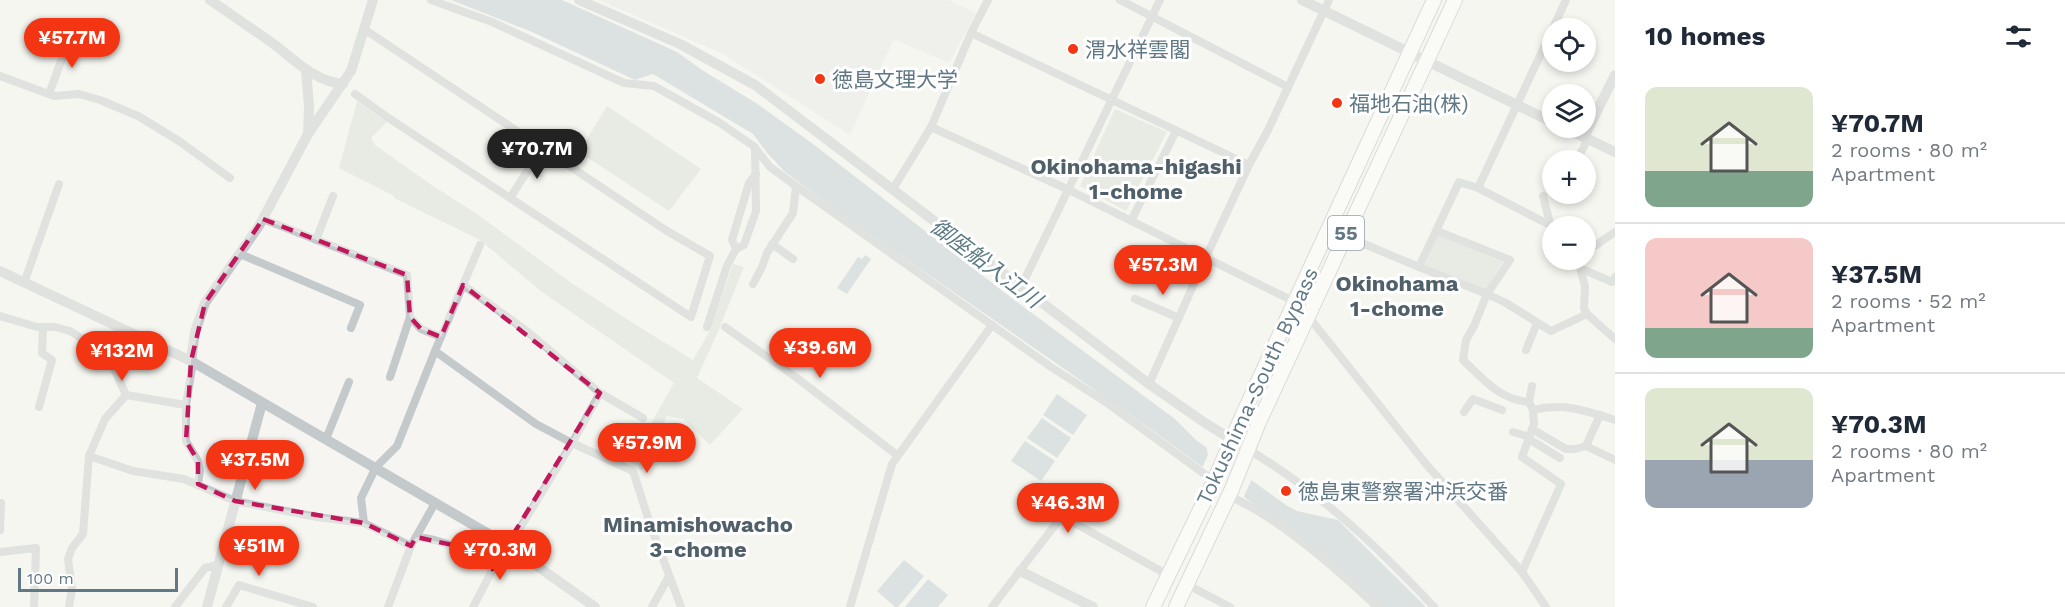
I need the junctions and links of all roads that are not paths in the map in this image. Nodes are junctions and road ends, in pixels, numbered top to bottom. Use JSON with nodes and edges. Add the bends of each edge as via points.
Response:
{"nodes":[{"id":1,"x":210,"y":0,"type":"edge"},
{"id":2,"x":373,"y":0,"type":"edge"},
{"id":3,"x":431,"y":0,"type":"edge"},
{"id":4,"x":579,"y":0,"type":"edge"},
{"id":5,"x":988,"y":0,"type":"edge"},
{"id":6,"x":1120,"y":0,"type":"edge"},
{"id":7,"x":1160,"y":0,"type":"edge"},
{"id":8,"x":1302,"y":0,"type":"edge"},
{"id":9,"x":1434,"y":0,"type":"edge"},
{"id":10,"x":1455,"y":0,"type":"edge"},
{"id":11,"x":1566,"y":0,"type":"edge"},
{"id":12,"x":1326,"y":5,"type":"edge"},
{"id":13,"x":1152,"y":16,"type":"junction"},
{"id":14,"x":1558,"y":18,"type":"edge"},
{"id":15,"x":364,"y":29,"type":"junction"},
{"id":16,"x":971,"y":33,"type":"junction"},
{"id":17,"x":71,"y":34,"type":"dead end"},
{"id":18,"x":1410,"y":52,"type":"junction"},
{"id":19,"x":1542,"y":53,"type":"edge"},
{"id":20,"x":1427,"y":60,"type":"junction"},
{"id":21,"x":306,"y":70,"type":"junction"},
{"id":22,"x":1615,"y":75,"type":"edge"},
{"id":23,"x":0,"y":76,"type":"edge"},
{"id":24,"x":343,"y":84,"type":"junction"},
{"id":25,"x":1287,"y":87,"type":"junction"},
{"id":26,"x":49,"y":94,"type":"junction"},
{"id":27,"x":356,"y":94,"type":"dead end"},
{"id":28,"x":1111,"y":100,"type":"junction"},
{"id":29,"x":1518,"y":105,"type":"junction"},
{"id":30,"x":1596,"y":116,"type":"edge"},
{"id":31,"x":1542,"y":117,"type":"edge"},
{"id":32,"x":931,"y":127,"type":"junction"},
{"id":33,"x":1176,"y":131,"type":"junction"},
{"id":34,"x":308,"y":134,"type":"junction"},
{"id":35,"x":1586,"y":138,"type":"joint"},
{"id":36,"x":755,"y":147,"type":"junction"},
{"id":37,"x":543,"y":148,"type":"junction"},
{"id":38,"x":1581,"y":150,"type":"edge"},
{"id":39,"x":1615,"y":152,"type":"edge"},
{"id":40,"x":1249,"y":165,"type":"junction"},
{"id":41,"x":756,"y":174,"type":"junction"},
{"id":42,"x":230,"y":178,"type":"dead end"},
{"id":43,"x":59,"y":184,"type":"dead end"},
{"id":44,"x":796,"y":186,"type":"junction"},
{"id":45,"x":1478,"y":188,"type":"junction"},
{"id":46,"x":893,"y":189,"type":"junction"},
{"id":47,"x":1067,"y":189,"type":"junction"},
{"id":48,"x":333,"y":195,"type":"dead end"},
{"id":49,"x":510,"y":198,"type":"junction"},
{"id":50,"x":263,"y":219,"type":"junction"},
{"id":51,"x":1131,"y":221,"type":"junction"},
{"id":52,"x":1542,"y":223,"type":"edge"},
{"id":53,"x":1437,"y":231,"type":"junction"},
{"id":54,"x":1615,"y":232,"type":"edge"},
{"id":55,"x":1345,"y":236,"type":"junction"},
{"id":56,"x":316,"y":240,"type":"junction"},
{"id":57,"x":772,"y":244,"type":"junction"},
{"id":58,"x":480,"y":245,"type":"dead end"},
{"id":59,"x":1596,"y":245,"type":"edge"},
{"id":60,"x":736,"y":249,"type":"junction"},
{"id":61,"x":240,"y":254,"type":"junction"},
{"id":62,"x":1206,"y":257,"type":"junction"},
{"id":63,"x":793,"y":259,"type":"dead end"},
{"id":64,"x":1419,"y":267,"type":"junction"},
{"id":65,"x":1582,"y":270,"type":"edge"},
{"id":66,"x":1584,"y":270,"type":"edge"},
{"id":67,"x":0,"y":271,"type":"edge"},
{"id":68,"x":1615,"y":277,"type":"edge"},
{"id":69,"x":24,"y":283,"type":"junction"},
{"id":70,"x":753,"y":284,"type":"dead end"},
{"id":71,"x":463,"y":285,"type":"junction"},
{"id":72,"x":1022,"y":285,"type":"junction"},
{"id":73,"x":1487,"y":294,"type":"junction"},
{"id":74,"x":1135,"y":299,"type":"dead end"},
{"id":75,"x":1295,"y":302,"type":"junction"},
{"id":76,"x":1587,"y":314,"type":"junction"},
{"id":77,"x":0,"y":316,"type":"edge"},
{"id":78,"x":1308,"y":316,"type":"junction"},
{"id":79,"x":410,"y":317,"type":"junction"},
{"id":80,"x":1179,"y":318,"type":"junction"},
{"id":81,"x":1537,"y":323,"type":"junction"},
{"id":82,"x":992,"y":325,"type":"junction"},
{"id":83,"x":43,"y":327,"type":"junction"},
{"id":84,"x":706,"y":327,"type":"dead end"},
{"id":85,"x":725,"y":327,"type":"dead end"},
{"id":86,"x":351,"y":328,"type":"dead end"},
{"id":87,"x":441,"y":337,"type":"junction"},
{"id":88,"x":1615,"y":339,"type":"edge"},
{"id":89,"x":1526,"y":350,"type":"dead end"},
{"id":90,"x":435,"y":351,"type":"junction"},
{"id":91,"x":192,"y":362,"type":"junction"},
{"id":92,"x":390,"y":377,"type":"dead end"},
{"id":93,"x":349,"y":382,"type":"dead end"},
{"id":94,"x":1149,"y":384,"type":"junction"},
{"id":95,"x":1532,"y":386,"type":"dead end"},
{"id":96,"x":1494,"y":388,"type":"junction"},
{"id":97,"x":600,"y":393,"type":"junction"},
{"id":98,"x":126,"y":394,"type":"junction"},
{"id":99,"x":262,"y":403,"type":"junction"},
{"id":100,"x":186,"y":405,"type":"junction"},
{"id":101,"x":1488,"y":405,"type":"junction"},
{"id":102,"x":1531,"y":406,"type":"junction"},
{"id":103,"x":39,"y":407,"type":"dead end"},
{"id":104,"x":1502,"y":410,"type":"dead end"},
{"id":105,"x":1464,"y":412,"type":"dead end"},
{"id":106,"x":1600,"y":415,"type":"junction"},
{"id":107,"x":643,"y":418,"type":"dead end"},
{"id":108,"x":1615,"y":420,"type":"edge"},
{"id":109,"x":1513,"y":432,"type":"dead end"},
{"id":110,"x":1530,"y":435,"type":"junction"},
{"id":111,"x":326,"y":439,"type":"junction"},
{"id":112,"x":1232,"y":440,"type":"junction"},
{"id":113,"x":572,"y":443,"type":"junction"},
{"id":114,"x":1586,"y":446,"type":"junction"},
{"id":115,"x":1249,"y":450,"type":"junction"},
{"id":116,"x":897,"y":455,"type":"junction"},
{"id":117,"x":89,"y":456,"type":"junction"},
{"id":118,"x":1560,"y":458,"type":"dead end"},
{"id":119,"x":1615,"y":460,"type":"edge"},
{"id":120,"x":376,"y":467,"type":"junction"},
{"id":121,"x":1215,"y":479,"type":"junction"},
{"id":122,"x":198,"y":484,"type":"junction"},
{"id":123,"x":1230,"y":493,"type":"junction"},
{"id":124,"x":235,"y":501,"type":"junction"},
{"id":125,"x":1,"y":503,"type":"edge"},
{"id":126,"x":435,"y":503,"type":"junction"},
{"id":127,"x":364,"y":523,"type":"junction"},
{"id":128,"x":0,"y":530,"type":"edge"},
{"id":129,"x":413,"y":542,"type":"junction"},
{"id":130,"x":508,"y":545,"type":"junction"},
{"id":131,"x":0,"y":552,"type":"edge"},
{"id":132,"x":218,"y":565,"type":"junction"},
{"id":133,"x":492,"y":568,"type":"junction"},
{"id":134,"x":1020,"y":571,"type":"junction"},
{"id":135,"x":1522,"y":572,"type":"junction"},
{"id":136,"x":1168,"y":575,"type":"junction"},
{"id":137,"x":669,"y":576,"type":"junction"},
{"id":138,"x":1186,"y":584,"type":"junction"},
{"id":139,"x":34,"y":607,"type":"edge"},
{"id":140,"x":69,"y":607,"type":"edge"},
{"id":141,"x":175,"y":607,"type":"edge"},
{"id":142,"x":207,"y":607,"type":"edge"},
{"id":143,"x":226,"y":607,"type":"edge"},
{"id":144,"x":313,"y":607,"type":"edge"},
{"id":145,"x":388,"y":607,"type":"edge"},
{"id":146,"x":473,"y":607,"type":"edge"},
{"id":147,"x":595,"y":607,"type":"edge"},
{"id":148,"x":652,"y":607,"type":"edge"},
{"id":149,"x":681,"y":607,"type":"edge"},
{"id":150,"x":850,"y":607,"type":"edge"},
{"id":151,"x":992,"y":607,"type":"edge"},
{"id":152,"x":1093,"y":607,"type":"edge"},
{"id":153,"x":1154,"y":607,"type":"edge"},
{"id":154,"x":1176,"y":607,"type":"edge"},
{"id":155,"x":1230,"y":607,"type":"edge"},
{"id":156,"x":1377,"y":607,"type":"edge"},
{"id":157,"x":1434,"y":607,"type":"edge"},
{"id":158,"x":1546,"y":607,"type":"edge"}],
"edges":[{"from":1,"to":21,"type":"street"},
{"from":2,"to":15,"type":"street"},
{"from":3,"to":36,"type":"street","via":[[492,22],[624,83],[654,86]]},
{"from":4,"to":46,"type":"street","via":[[680,44],[755,85]]},
{"from":5,"to":16,"type":"street"},
{"from":6,"to":13,"type":"street"},
{"from":7,"to":13,"type":"street"},
{"from":8,"to":12,"type":"street"},
{"from":9,"to":18,"type":"highway","name":"Tokushima-South Bypass","number":"55"},
{"from":10,"to":20,"type":"highway","name":"Tokushima-South Bypass","number":"55"},
{"from":11,"to":14,"type":"street"},
{"from":12,"to":18,"type":"street"},
{"from":12,"to":25,"type":"street"},
{"from":13,"to":25,"type":"street"},
{"from":13,"to":28,"type":"street"},
{"from":15,"to":24,"type":"street"},
{"from":15,"to":37,"type":"street"},
{"from":16,"to":28,"type":"street"},
{"from":16,"to":32,"type":"street"},
{"from":17,"to":26,"type":"street"},
{"from":18,"to":20,"type":"street"},
{"from":18,"to":75,"type":"highway","name":"Tokushima-South Bypass","number":"55"},
{"from":19,"to":29,"type":"street"},
{"from":20,"to":29,"type":"street"},
{"from":20,"to":55,"type":"highway","name":"Tokushima-South Bypass","number":"55"},
{"from":21,"to":24,"type":"street"},
{"from":21,"to":34,"type":"street"},
{"from":22,"to":30,"type":"street"},
{"from":23,"to":26,"type":"street"},
{"from":24,"to":34,"type":"street"},
{"from":25,"to":40,"type":"street"},
{"from":26,"to":42,"type":"street","via":[[79,94],[138,116]]},
{"from":27,"to":49,"type":"street"},
{"from":28,"to":33,"type":"street"},
{"from":28,"to":47,"type":"street"},
{"from":29,"to":31,"type":"street"},
{"from":29,"to":45,"type":"street"},
{"from":32,"to":46,"type":"street"},
{"from":32,"to":47,"type":"street"},
{"from":33,"to":40,"type":"street"},
{"from":33,"to":51,"type":"street"},
{"from":34,"to":50,"type":"street"},
{"from":35,"to":38,"type":"street"},
{"from":35,"to":39,"type":"street"},
{"from":36,"to":41,"type":"street"},
{"from":36,"to":44,"type":"street","via":[[770,168]]},
{"from":37,"to":49,"type":"street"},
{"from":37,"to":49,"type":"street","via":[[710,256],[692,317]]},
{"from":40,"to":62,"type":"street"},
{"from":41,"to":60,"type":"street","via":[[749,183],[732,240]]},
{"from":41,"to":60,"type":"street","via":[[756,211],[744,245]]},
{"from":43,"to":69,"type":"street"},
{"from":44,"to":57,"type":"street","via":[[793,213]]},
{"from":44,"to":82,"type":"street"},
{"from":45,"to":52,"type":"street"},
{"from":45,"to":53,"type":"street","via":[[1460,182]]},
{"from":46,"to":72,"type":"street"},
{"from":47,"to":51,"type":"street"},
{"from":47,"to":72,"type":"street"},
{"from":48,"to":56,"type":"street"},
{"from":50,"to":56,"type":"street"},
{"from":50,"to":61,"type":"street"},
{"from":51,"to":62,"type":"street"},
{"from":53,"to":64,"type":"street"},
{"from":53,"to":73,"type":"street","via":[[1510,260]]},
{"from":54,"to":59,"type":"street"},
{"from":55,"to":64,"type":"street"},
{"from":55,"to":78,"type":"highway","name":"Tokushima-South Bypass","number":"55"},
{"from":56,"to":79,"type":"street","via":[[407,275]]},
{"from":57,"to":63,"type":"street"},
{"from":57,"to":70,"type":"street"},
{"from":58,"to":71,"type":"street"},
{"from":60,"to":84,"type":"street"},
{"from":61,"to":86,"type":"street","via":[[360,304]]},
{"from":61,"to":91,"type":"street","via":[[205,303],[195,332]]},
{"from":62,"to":75,"type":"street"},
{"from":62,"to":80,"type":"street"},
{"from":64,"to":73,"type":"street"},
{"from":65,"to":76,"type":"street"},
{"from":66,"to":68,"type":"street","via":[[1612,282]]},
{"from":67,"to":69,"type":"street"},
{"from":69,"to":91,"type":"street"},
{"from":71,"to":87,"type":"street"},
{"from":71,"to":97,"type":"street","via":[[528,332]]},
{"from":72,"to":94,"type":"street"},
{"from":73,"to":81,"type":"street"},
{"from":73,"to":96,"type":"street","via":[[1466,340],[1463,360]]},
{"from":74,"to":80,"type":"street"},
{"from":75,"to":78,"type":"street"},
{"from":75,"to":112,"type":"highway","name":"Tokushima-South Bypass","number":"55"},
{"from":76,"to":81,"type":"street","via":[[1551,331]]},
{"from":76,"to":88,"type":"street"},
{"from":77,"to":83,"type":"street"},
{"from":78,"to":115,"type":"highway","name":"Tokushima-South Bypass","number":"55"},
{"from":78,"to":135,"type":"street","via":[[1426,464]]},
{"from":79,"to":87,"type":"street","via":[[421,329]]},
{"from":79,"to":92,"type":"street"},
{"from":80,"to":94,"type":"street"},
{"from":81,"to":89,"type":"street"},
{"from":82,"to":116,"type":"street"},
{"from":82,"to":121,"type":"street"},
{"from":83,"to":98,"type":"street","via":[[70,331],[111,362]]},
{"from":83,"to":103,"type":"street","via":[[42,353],[52,360]]},
{"from":85,"to":116,"type":"street"},
{"from":87,"to":90,"type":"street"},
{"from":90,"to":113,"type":"street","via":[[536,424]]},
{"from":90,"to":120,"type":"street","via":[[397,446]]},
{"from":91,"to":99,"type":"street"},
{"from":91,"to":100,"type":"street"},
{"from":93,"to":111,"type":"street"},
{"from":94,"to":112,"type":"street"},
{"from":95,"to":102,"type":"street"},
{"from":96,"to":101,"type":"street"},
{"from":96,"to":102,"type":"street","via":[[1501,395]]},
{"from":97,"to":107,"type":"street"},
{"from":97,"to":113,"type":"street"},
{"from":98,"to":100,"type":"street"},
{"from":98,"to":117,"type":"street","via":[[105,419]]},
{"from":99,"to":111,"type":"street"},
{"from":99,"to":124,"type":"street"},
{"from":100,"to":122,"type":"street","via":[[186,441],[198,461]]},
{"from":101,"to":104,"type":"street"},
{"from":101,"to":105,"type":"street","via":[[1473,399]]},
{"from":102,"to":106,"type":"street","via":[[1565,406]]},
{"from":102,"to":110,"type":"street"},
{"from":106,"to":108,"type":"street"},
{"from":106,"to":114,"type":"street"},
{"from":109,"to":110,"type":"street"},
{"from":110,"to":114,"type":"street","via":[[1566,449]]},
{"from":110,"to":118,"type":"street"},
{"from":110,"to":135,"type":"street","via":[[1522,457],[1561,484]]},
{"from":111,"to":120,"type":"street"},
{"from":112,"to":115,"type":"street"},
{"from":112,"to":121,"type":"highway","name":"Tokushima-South Bypass","number":"55"},
{"from":113,"to":130,"type":"street"},
{"from":113,"to":137,"type":"street","via":[[633,471]]},
{"from":114,"to":119,"type":"street"},
{"from":115,"to":123,"type":"highway","name":"Tokushima-South Bypass","number":"55"},
{"from":115,"to":157,"type":"street","via":[[1326,501]]},
{"from":116,"to":150,"type":"street"},
{"from":117,"to":122,"type":"street","via":[[133,471]]},
{"from":117,"to":140,"type":"street","via":[[83,534],[68,559],[72,589]]},
{"from":120,"to":126,"type":"street"},
{"from":120,"to":127,"type":"street","via":[[361,498]]},
{"from":121,"to":136,"type":"highway","name":"Tokushima-South Bypass","number":"55"},
{"from":122,"to":124,"type":"street"},
{"from":123,"to":138,"type":"highway","name":"Tokushima-South Bypass","number":"55"},
{"from":123,"to":156,"type":"street","via":[[1299,540]]},
{"from":124,"to":127,"type":"street"},
{"from":124,"to":132,"type":"street"},
{"from":125,"to":128,"type":"street"},
{"from":126,"to":129,"type":"street"},
{"from":126,"to":130,"type":"street"},
{"from":127,"to":129,"type":"street"},
{"from":129,"to":133,"type":"street","via":[[428,538],[457,546]]},
{"from":129,"to":145,"type":"street"},
{"from":130,"to":133,"type":"street"},
{"from":130,"to":147,"type":"street"},
{"from":131,"to":139,"type":"street","via":[[36,548]]},
{"from":132,"to":141,"type":"street","via":[[205,568]]},
{"from":132,"to":142,"type":"street"},
{"from":133,"to":146,"type":"street"},
{"from":134,"to":136,"type":"street","via":[[1062,516]]},
{"from":134,"to":151,"type":"street"},
{"from":134,"to":152,"type":"street"},
{"from":135,"to":158,"type":"street"},
{"from":136,"to":153,"type":"highway","name":"Tokushima-South Bypass","number":"55"},
{"from":137,"to":148,"type":"street"},
{"from":137,"to":149,"type":"street"},
{"from":138,"to":154,"type":"highway","name":"Tokushima-South Bypass","number":"55"},
{"from":138,"to":155,"type":"street"},
{"from":143,"to":144,"type":"street","via":[[239,585]]}]}
